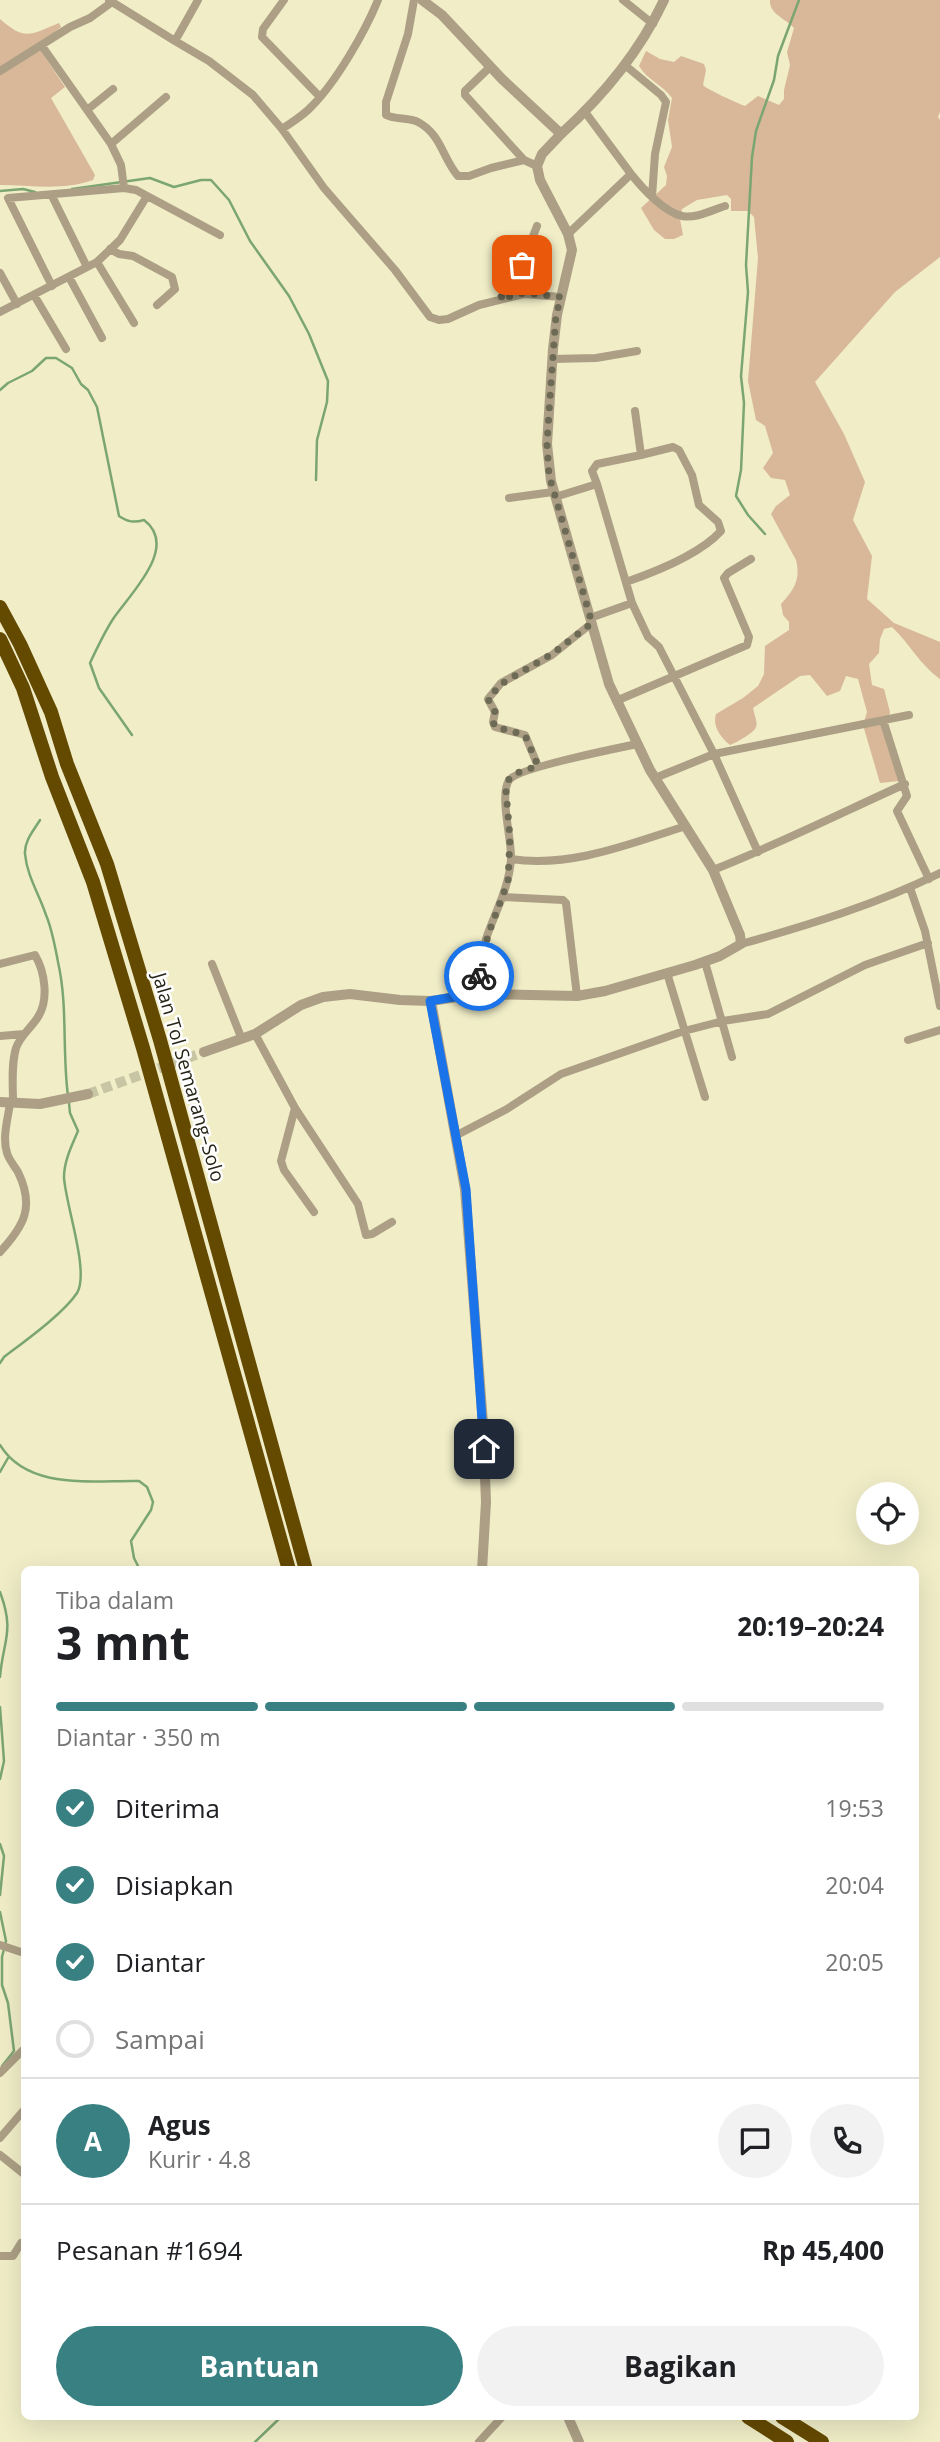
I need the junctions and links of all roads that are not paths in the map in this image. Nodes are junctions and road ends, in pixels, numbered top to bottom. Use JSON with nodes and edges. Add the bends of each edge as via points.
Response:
{"nodes":[{"id":1,"x":198,"y":0,"type":"edge"},
{"id":2,"x":284,"y":0,"type":"edge"},
{"id":3,"x":378,"y":0,"type":"edge"},
{"id":4,"x":414,"y":0,"type":"edge"},
{"id":5,"x":422,"y":0,"type":"edge"},
{"id":6,"x":623,"y":0,"type":"edge"},
{"id":7,"x":664,"y":0,"type":"edge"},
{"id":8,"x":110,"y":1,"type":"edge"},
{"id":9,"x":653,"y":24,"type":"junction"},
{"id":10,"x":175,"y":41,"type":"junction"},
{"id":11,"x":42,"y":46,"type":"junction"},
{"id":12,"x":626,"y":66,"type":"junction"},
{"id":13,"x":490,"y":67,"type":"junction"},
{"id":14,"x":0,"y":71,"type":"edge"},
{"id":15,"x":113,"y":89,"type":"dead end"},
{"id":16,"x":166,"y":97,"type":"dead end"},
{"id":17,"x":320,"y":97,"type":"junction"},
{"id":18,"x":87,"y":110,"type":"junction"},
{"id":19,"x":585,"y":112,"type":"junction"},
{"id":20,"x":282,"y":129,"type":"junction"},
{"id":21,"x":561,"y":134,"type":"junction"},
{"id":22,"x":111,"y":144,"type":"junction"},
{"id":23,"x":524,"y":160,"type":"junction"},
{"id":24,"x":537,"y":166,"type":"junction"},
{"id":25,"x":631,"y":174,"type":"junction"},
{"id":26,"x":123,"y":184,"type":"junction"},
{"id":27,"x":52,"y":196,"type":"junction"},
{"id":28,"x":147,"y":197,"type":"junction"},
{"id":29,"x":652,"y":197,"type":"junction"},
{"id":30,"x":4,"y":198,"type":"edge"},
{"id":31,"x":725,"y":206,"type":"dead end"},
{"id":32,"x":537,"y":226,"type":"dead end"},
{"id":33,"x":568,"y":234,"type":"junction"},
{"id":34,"x":220,"y":235,"type":"dead end"},
{"id":35,"x":110,"y":249,"type":"junction"},
{"id":36,"x":97,"y":262,"type":"junction"},
{"id":37,"x":87,"y":267,"type":"junction"},
{"id":38,"x":0,"y":273,"type":"edge"},
{"id":39,"x":69,"y":277,"type":"junction"},
{"id":40,"x":52,"y":286,"type":"junction"},
{"id":41,"x":34,"y":295,"type":"junction"},
{"id":42,"x":561,"y":297,"type":"junction"},
{"id":43,"x":500,"y":299,"type":"junction"},
{"id":44,"x":17,"y":304,"type":"junction"},
{"id":45,"x":157,"y":304,"type":"dead end"},
{"id":46,"x":0,"y":312,"type":"edge"},
{"id":47,"x":134,"y":323,"type":"dead end"},
{"id":48,"x":102,"y":338,"type":"dead end"},
{"id":49,"x":66,"y":349,"type":"dead end"},
{"id":50,"x":637,"y":351,"type":"dead end"},
{"id":51,"x":552,"y":359,"type":"junction"},
{"id":52,"x":635,"y":411,"type":"dead end"},
{"id":53,"x":641,"y":455,"type":"junction"},
{"id":54,"x":597,"y":484,"type":"junction"},
{"id":55,"x":554,"y":494,"type":"junction"},
{"id":56,"x":509,"y":498,"type":"dead end"},
{"id":57,"x":751,"y":559,"type":"dead end"},
{"id":58,"x":626,"y":582,"type":"junction"},
{"id":59,"x":632,"y":603,"type":"junction"},
{"id":60,"x":0,"y":607,"type":"edge"},
{"id":61,"x":591,"y":621,"type":"junction"},
{"id":62,"x":0,"y":639,"type":"edge"},
{"id":63,"x":674,"y":676,"type":"junction"},
{"id":64,"x":616,"y":701,"type":"junction"},
{"id":65,"x":909,"y":715,"type":"dead end"},
{"id":66,"x":883,"y":720,"type":"junction"},
{"id":67,"x":637,"y":744,"type":"junction"},
{"id":68,"x":714,"y":754,"type":"junction"},
{"id":69,"x":538,"y":766,"type":"junction"},
{"id":70,"x":655,"y":778,"type":"junction"},
{"id":71,"x":905,"y":784,"type":"junction"},
{"id":72,"x":686,"y":826,"type":"junction"},
{"id":73,"x":758,"y":852,"type":"junction"},
{"id":74,"x":511,"y":859,"type":"junction"},
{"id":75,"x":713,"y":870,"type":"junction"},
{"id":76,"x":940,"y":873,"type":"edge"},
{"id":77,"x":929,"y":879,"type":"junction"},
{"id":78,"x":910,"y":888,"type":"junction"},
{"id":79,"x":504,"y":897,"type":"junction"},
{"id":80,"x":928,"y":943,"type":"junction"},
{"id":81,"x":741,"y":944,"type":"junction"},
{"id":82,"x":705,"y":961,"type":"junction"},
{"id":83,"x":0,"y":964,"type":"edge"},
{"id":84,"x":212,"y":964,"type":"dead end"},
{"id":85,"x":667,"y":973,"type":"junction"},
{"id":86,"x":477,"y":993,"type":"junction"},
{"id":87,"x":577,"y":996,"type":"junction"},
{"id":88,"x":430,"y":1001,"type":"junction"},
{"id":89,"x":940,"y":1006,"type":"edge"},
{"id":90,"x":723,"y":1021,"type":"junction"},
{"id":91,"x":940,"y":1030,"type":"edge"},
{"id":92,"x":684,"y":1031,"type":"junction"},
{"id":93,"x":24,"y":1034,"type":"junction"},
{"id":94,"x":255,"y":1034,"type":"junction"},
{"id":95,"x":0,"y":1036,"type":"edge"},
{"id":96,"x":242,"y":1037,"type":"junction"},
{"id":97,"x":908,"y":1040,"type":"dead end"},
{"id":98,"x":204,"y":1052,"type":"tunnel mouth"},
{"id":99,"x":732,"y":1058,"type":"dead end"},
{"id":100,"x":88,"y":1094,"type":"tunnel mouth"},
{"id":101,"x":705,"y":1097,"type":"dead end"},
{"id":102,"x":7,"y":1102,"type":"edge"},
{"id":103,"x":295,"y":1108,"type":"junction"},
{"id":104,"x":457,"y":1135,"type":"junction"},
{"id":105,"x":314,"y":1212,"type":"dead end"},
{"id":106,"x":392,"y":1222,"type":"dead end"},
{"id":107,"x":0,"y":1252,"type":"edge"},
{"id":108,"x":288,"y":1566,"type":"edge"},
{"id":109,"x":305,"y":1566,"type":"edge"},
{"id":110,"x":482,"y":1566,"type":"edge"},
{"id":111,"x":1,"y":1949,"type":"edge"},
{"id":112,"x":21,"y":1952,"type":"edge"},
{"id":113,"x":21,"y":2052,"type":"edge"},
{"id":114,"x":0,"y":2073,"type":"edge"},
{"id":115,"x":21,"y":2114,"type":"edge"},
{"id":116,"x":0,"y":2138,"type":"edge"},
{"id":117,"x":0,"y":2155,"type":"edge"},
{"id":118,"x":21,"y":2172,"type":"edge"},
{"id":119,"x":21,"y":2243,"type":"dead end"},
{"id":120,"x":0,"y":2256,"type":"edge"},
{"id":121,"x":499,"y":2420,"type":"edge"},
{"id":122,"x":569,"y":2420,"type":"edge"},
{"id":123,"x":753,"y":2420,"type":"edge"},
{"id":124,"x":787,"y":2420,"type":"edge"},
{"id":125,"x":479,"y":2442,"type":"edge"},
{"id":126,"x":579,"y":2442,"type":"edge"},
{"id":127,"x":787,"y":2442,"type":"edge"},
{"id":128,"x":822,"y":2442,"type":"edge"}],
"edges":[{"from":1,"to":10,"type":"street"},
{"from":2,"to":17,"type":"street","via":[[262,37]]},
{"from":3,"to":17,"type":"street"},
{"from":4,"to":23,"type":"street","via":[[386,115],[410,118],[435,135],[458,176]]},
{"from":5,"to":13,"type":"street"},
{"from":6,"to":9,"type":"street"},
{"from":7,"to":9,"type":"street"},
{"from":8,"to":10,"type":"street"},
{"from":8,"to":11,"type":"street"},
{"from":9,"to":12,"type":"street"},
{"from":10,"to":20,"type":"street","via":[[246,88]]},
{"from":11,"to":14,"type":"street"},
{"from":11,"to":18,"type":"street"},
{"from":12,"to":19,"type":"street"},
{"from":12,"to":29,"type":"street","via":[[666,102]]},
{"from":13,"to":21,"type":"street"},
{"from":13,"to":23,"type":"street","via":[[464,94]]},
{"from":15,"to":18,"type":"street"},
{"from":16,"to":22,"type":"street"},
{"from":17,"to":20,"type":"street"},
{"from":18,"to":22,"type":"street"},
{"from":19,"to":21,"type":"street"},
{"from":19,"to":25,"type":"street"},
{"from":20,"to":43,"type":"street","via":[[324,188],[432,318],[448,319]]},
{"from":21,"to":24,"type":"street"},
{"from":22,"to":26,"type":"street","via":[[121,165]]},
{"from":23,"to":24,"type":"street"},
{"from":24,"to":33,"type":"street"},
{"from":25,"to":29,"type":"street"},
{"from":25,"to":33,"type":"street"},
{"from":26,"to":27,"type":"street"},
{"from":26,"to":28,"type":"street"},
{"from":27,"to":30,"type":"street"},
{"from":27,"to":37,"type":"street"},
{"from":28,"to":34,"type":"street"},
{"from":28,"to":35,"type":"street"},
{"from":29,"to":31,"type":"street","via":[[681,216]]},
{"from":30,"to":40,"type":"street"},
{"from":32,"to":43,"type":"street","via":[[522,265]]},
{"from":33,"to":42,"type":"street","via":[[572,253]]},
{"from":35,"to":36,"type":"street"},
{"from":35,"to":45,"type":"street","via":[[172,277],[175,289]]},
{"from":36,"to":37,"type":"street"},
{"from":36,"to":47,"type":"street"},
{"from":37,"to":39,"type":"street"},
{"from":38,"to":44,"type":"street"},
{"from":39,"to":40,"type":"street"},
{"from":39,"to":48,"type":"street"},
{"from":40,"to":41,"type":"street"},
{"from":41,"to":44,"type":"street"},
{"from":41,"to":49,"type":"street"},
{"from":42,"to":43,"type":"street","via":[[524,293]]},
{"from":42,"to":51,"type":"street"},
{"from":44,"to":46,"type":"street"},
{"from":50,"to":51,"type":"street"},
{"from":51,"to":55,"type":"street","via":[[547,444]]},
{"from":52,"to":53,"type":"street"},
{"from":53,"to":54,"type":"street","via":[[597,464],[592,471]]},
{"from":53,"to":58,"type":"street","via":[[673,447],[679,450],[692,475],[699,505],[718,522],[720,531],[663,568]]},
{"from":54,"to":55,"type":"street"},
{"from":54,"to":58,"type":"street"},
{"from":55,"to":56,"type":"street"},
{"from":55,"to":61,"type":"street"},
{"from":57,"to":63,"type":"street","via":[[724,578],[749,643]]},
{"from":58,"to":59,"type":"street"},
{"from":59,"to":61,"type":"street"},
{"from":59,"to":63,"type":"street"},
{"from":60,"to":109,"type":"highway","name":"Jalan Tol Semarang–Solo","via":[[51,712],[66,764],[107,864]]},
{"from":61,"to":64,"type":"street"},
{"from":61,"to":69,"type":"street","via":[[552,654],[501,684],[488,699],[495,712],[495,727],[525,735]]},
{"from":62,"to":108,"type":"highway","name":"Jalan Tol Semarang–Solo","via":[[23,688],[93,882]]},
{"from":63,"to":64,"type":"street"},
{"from":63,"to":68,"type":"street"},
{"from":64,"to":67,"type":"street"},
{"from":65,"to":66,"type":"street"},
{"from":66,"to":68,"type":"street"},
{"from":66,"to":71,"type":"street"},
{"from":67,"to":69,"type":"street"},
{"from":67,"to":70,"type":"street"},
{"from":68,"to":70,"type":"street"},
{"from":68,"to":73,"type":"street"},
{"from":69,"to":74,"type":"street","via":[[509,779]]},
{"from":70,"to":72,"type":"street"},
{"from":71,"to":73,"type":"street"},
{"from":71,"to":77,"type":"street","via":[[907,797],[897,811]]},
{"from":72,"to":74,"type":"street","via":[[578,858]]},
{"from":72,"to":75,"type":"street"},
{"from":73,"to":75,"type":"street"},
{"from":74,"to":79,"type":"street"},
{"from":75,"to":81,"type":"street"},
{"from":76,"to":77,"type":"street"},
{"from":77,"to":78,"type":"street"},
{"from":78,"to":80,"type":"street"},
{"from":78,"to":81,"type":"street"},
{"from":79,"to":86,"type":"street","via":[[482,954]]},
{"from":79,"to":87,"type":"street","via":[[566,903]]},
{"from":80,"to":89,"type":"street"},
{"from":80,"to":90,"type":"street","via":[[864,965],[768,1014]]},
{"from":81,"to":82,"type":"street"},
{"from":82,"to":85,"type":"street"},
{"from":82,"to":90,"type":"street"},
{"from":83,"to":93,"type":"street","via":[[37,957],[45,1002]]},
{"from":84,"to":96,"type":"street"},
{"from":85,"to":87,"type":"street"},
{"from":85,"to":92,"type":"street"},
{"from":86,"to":87,"type":"street"},
{"from":86,"to":88,"type":"street"},
{"from":88,"to":94,"type":"street","via":[[338,994],[315,999]]},
{"from":88,"to":104,"type":"street"},
{"from":90,"to":92,"type":"street"},
{"from":90,"to":99,"type":"street"},
{"from":91,"to":97,"type":"street"},
{"from":92,"to":101,"type":"street"},
{"from":92,"to":104,"type":"street","via":[[561,1074]]},
{"from":93,"to":95,"type":"street"},
{"from":93,"to":102,"type":"street","via":[[15,1051]]},
{"from":94,"to":96,"type":"street"},
{"from":94,"to":103,"type":"street"},
{"from":96,"to":98,"type":"street"},
{"from":100,"to":102,"type":"street","via":[[56,1102]]},
{"from":102,"to":107,"type":"street","via":[[6,1150],[25,1191],[27,1209],[17,1234]]},
{"from":103,"to":105,"type":"street","via":[[281,1161]]},
{"from":103,"to":106,"type":"street","via":[[358,1204],[366,1235]]},
{"from":104,"to":110,"type":"street","via":[[466,1189],[483,1423]]},
{"from":111,"to":112,"type":"street"},
{"from":113,"to":114,"type":"street"},
{"from":115,"to":116,"type":"street"},
{"from":117,"to":118,"type":"street"},
{"from":119,"to":120,"type":"street","via":[[13,2256]]},
{"from":121,"to":125,"type":"street"},
{"from":122,"to":126,"type":"street"},
{"from":123,"to":127,"type":"highway"},
{"from":124,"to":128,"type":"highway"}]}
